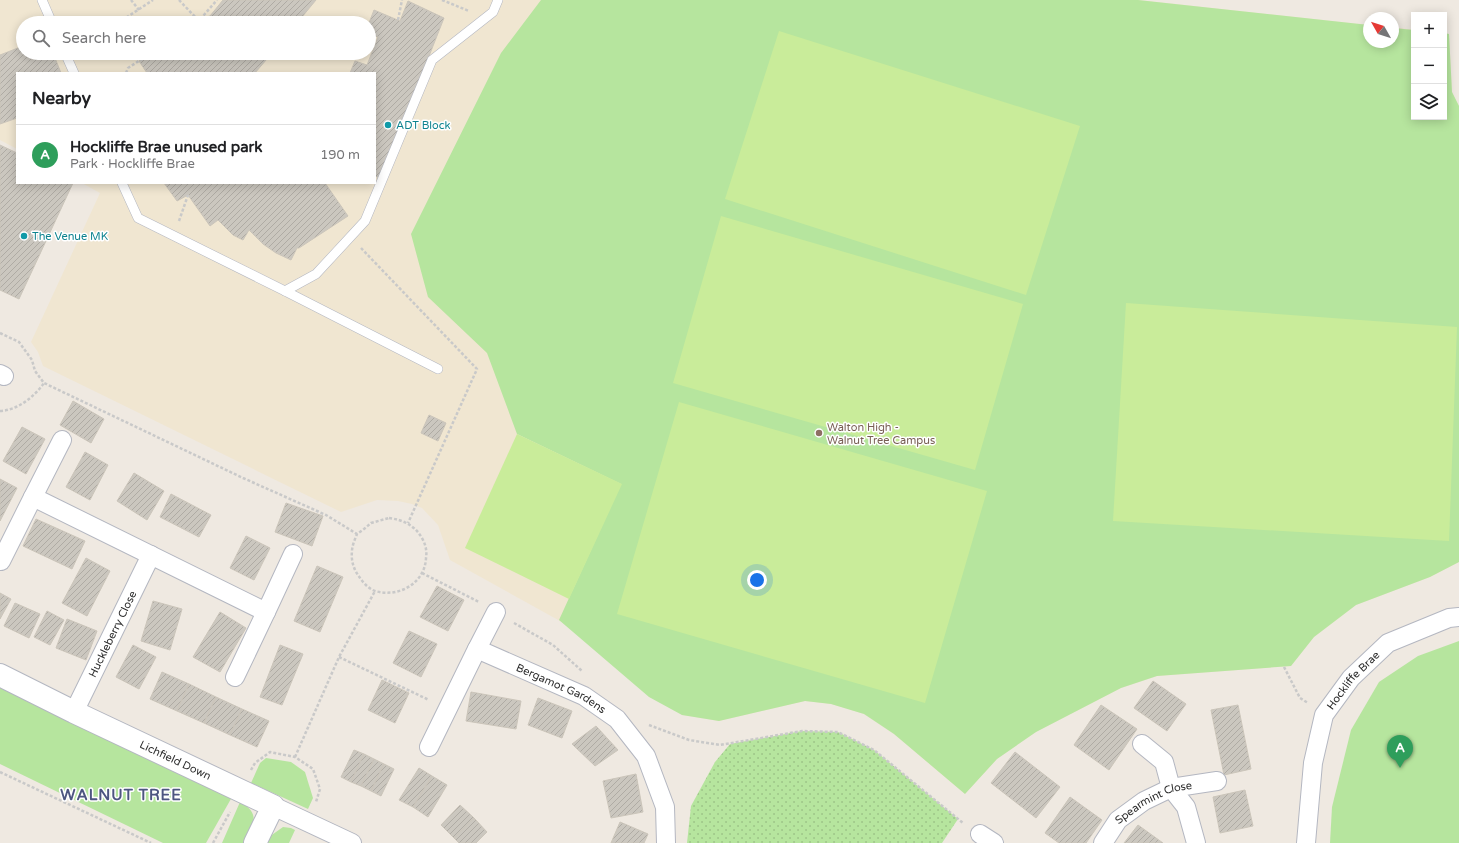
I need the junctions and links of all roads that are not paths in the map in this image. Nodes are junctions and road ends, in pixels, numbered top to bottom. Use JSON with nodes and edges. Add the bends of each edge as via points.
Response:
{"nodes":[{"id":1,"x":42,"y":0,"type":"edge"},
{"id":2,"x":498,"y":0,"type":"edge"},
{"id":3,"x":49,"y":16,"type":"edge"},
{"id":4,"x":68,"y":60,"type":"edge"},
{"id":5,"x":74,"y":72,"type":"edge"},
{"id":6,"x":122,"y":184,"type":"edge"},
{"id":7,"x":285,"y":291,"type":"junction"},
{"id":8,"x":438,"y":369,"type":"dead end"},
{"id":9,"x":62,"y":440,"type":"dead end"},
{"id":10,"x":33,"y":497,"type":"junction"},
{"id":11,"x":293,"y":554,"type":"dead end"},
{"id":12,"x":151,"y":555,"type":"junction"},
{"id":13,"x":1,"y":561,"type":"dead end"},
{"id":14,"x":266,"y":612,"type":"junction"},
{"id":15,"x":496,"y":612,"type":"road end"},
{"id":16,"x":1459,"y":617,"type":"edge"},
{"id":17,"x":477,"y":649,"type":"junction"},
{"id":18,"x":0,"y":675,"type":"edge"},
{"id":19,"x":235,"y":678,"type":"dead end"},
{"id":20,"x":74,"y":712,"type":"junction"},
{"id":21,"x":1142,"y":744,"type":"dead end"},
{"id":22,"x":429,"y":747,"type":"dead end"},
{"id":23,"x":1217,"y":781,"type":"dead end"},
{"id":24,"x":1170,"y":788,"type":"junction"},
{"id":25,"x":273,"y":806,"type":"junction"},
{"id":26,"x":255,"y":843,"type":"edge"},
{"id":27,"x":352,"y":843,"type":"edge"},
{"id":28,"x":666,"y":843,"type":"edge"},
{"id":29,"x":1103,"y":843,"type":"edge"},
{"id":30,"x":1196,"y":843,"type":"edge"},
{"id":31,"x":1306,"y":843,"type":"edge"}],
"edges":[{"from":1,"to":3,"type":"lane"},
{"from":2,"to":7,"type":"lane","via":[[493,12],[432,60],[364,221],[316,274]]},
{"from":4,"to":5,"type":"lane"},
{"from":6,"to":7,"type":"lane","via":[[138,218]]},
{"from":7,"to":8,"type":"lane"},
{"from":9,"to":10,"type":"street"},
{"from":10,"to":12,"type":"street"},
{"from":10,"to":13,"type":"street"},
{"from":11,"to":14,"type":"street"},
{"from":12,"to":14,"type":"street"},
{"from":12,"to":20,"type":"street","name":"Huckleberry Close"},
{"from":14,"to":19,"type":"street"},
{"from":15,"to":17,"type":"street"},
{"from":16,"to":31,"type":"street","name":"Hockliffe Brae","via":[[1449,618],[1388,643],[1350,678],[1324,715],[1313,763]]},
{"from":17,"to":22,"type":"street"},
{"from":17,"to":28,"type":"street","name":"Bergamot Gardens","via":[[584,696],[617,719],[646,756],[665,808]]},
{"from":18,"to":20,"type":"street","name":"Lichfield Down"},
{"from":20,"to":25,"type":"street","name":"Lichfield Down"},
{"from":21,"to":24,"type":"street","via":[[1164,762]]},
{"from":23,"to":24,"type":"street","name":"Spearmint Close"},
{"from":24,"to":29,"type":"street","name":"Spearmint Close","via":[[1144,801],[1118,820]]},
{"from":24,"to":30,"type":"street","via":[[1186,807]]},
{"from":25,"to":26,"type":"street"},
{"from":25,"to":27,"type":"street","name":"Lichfield Down"}]}
